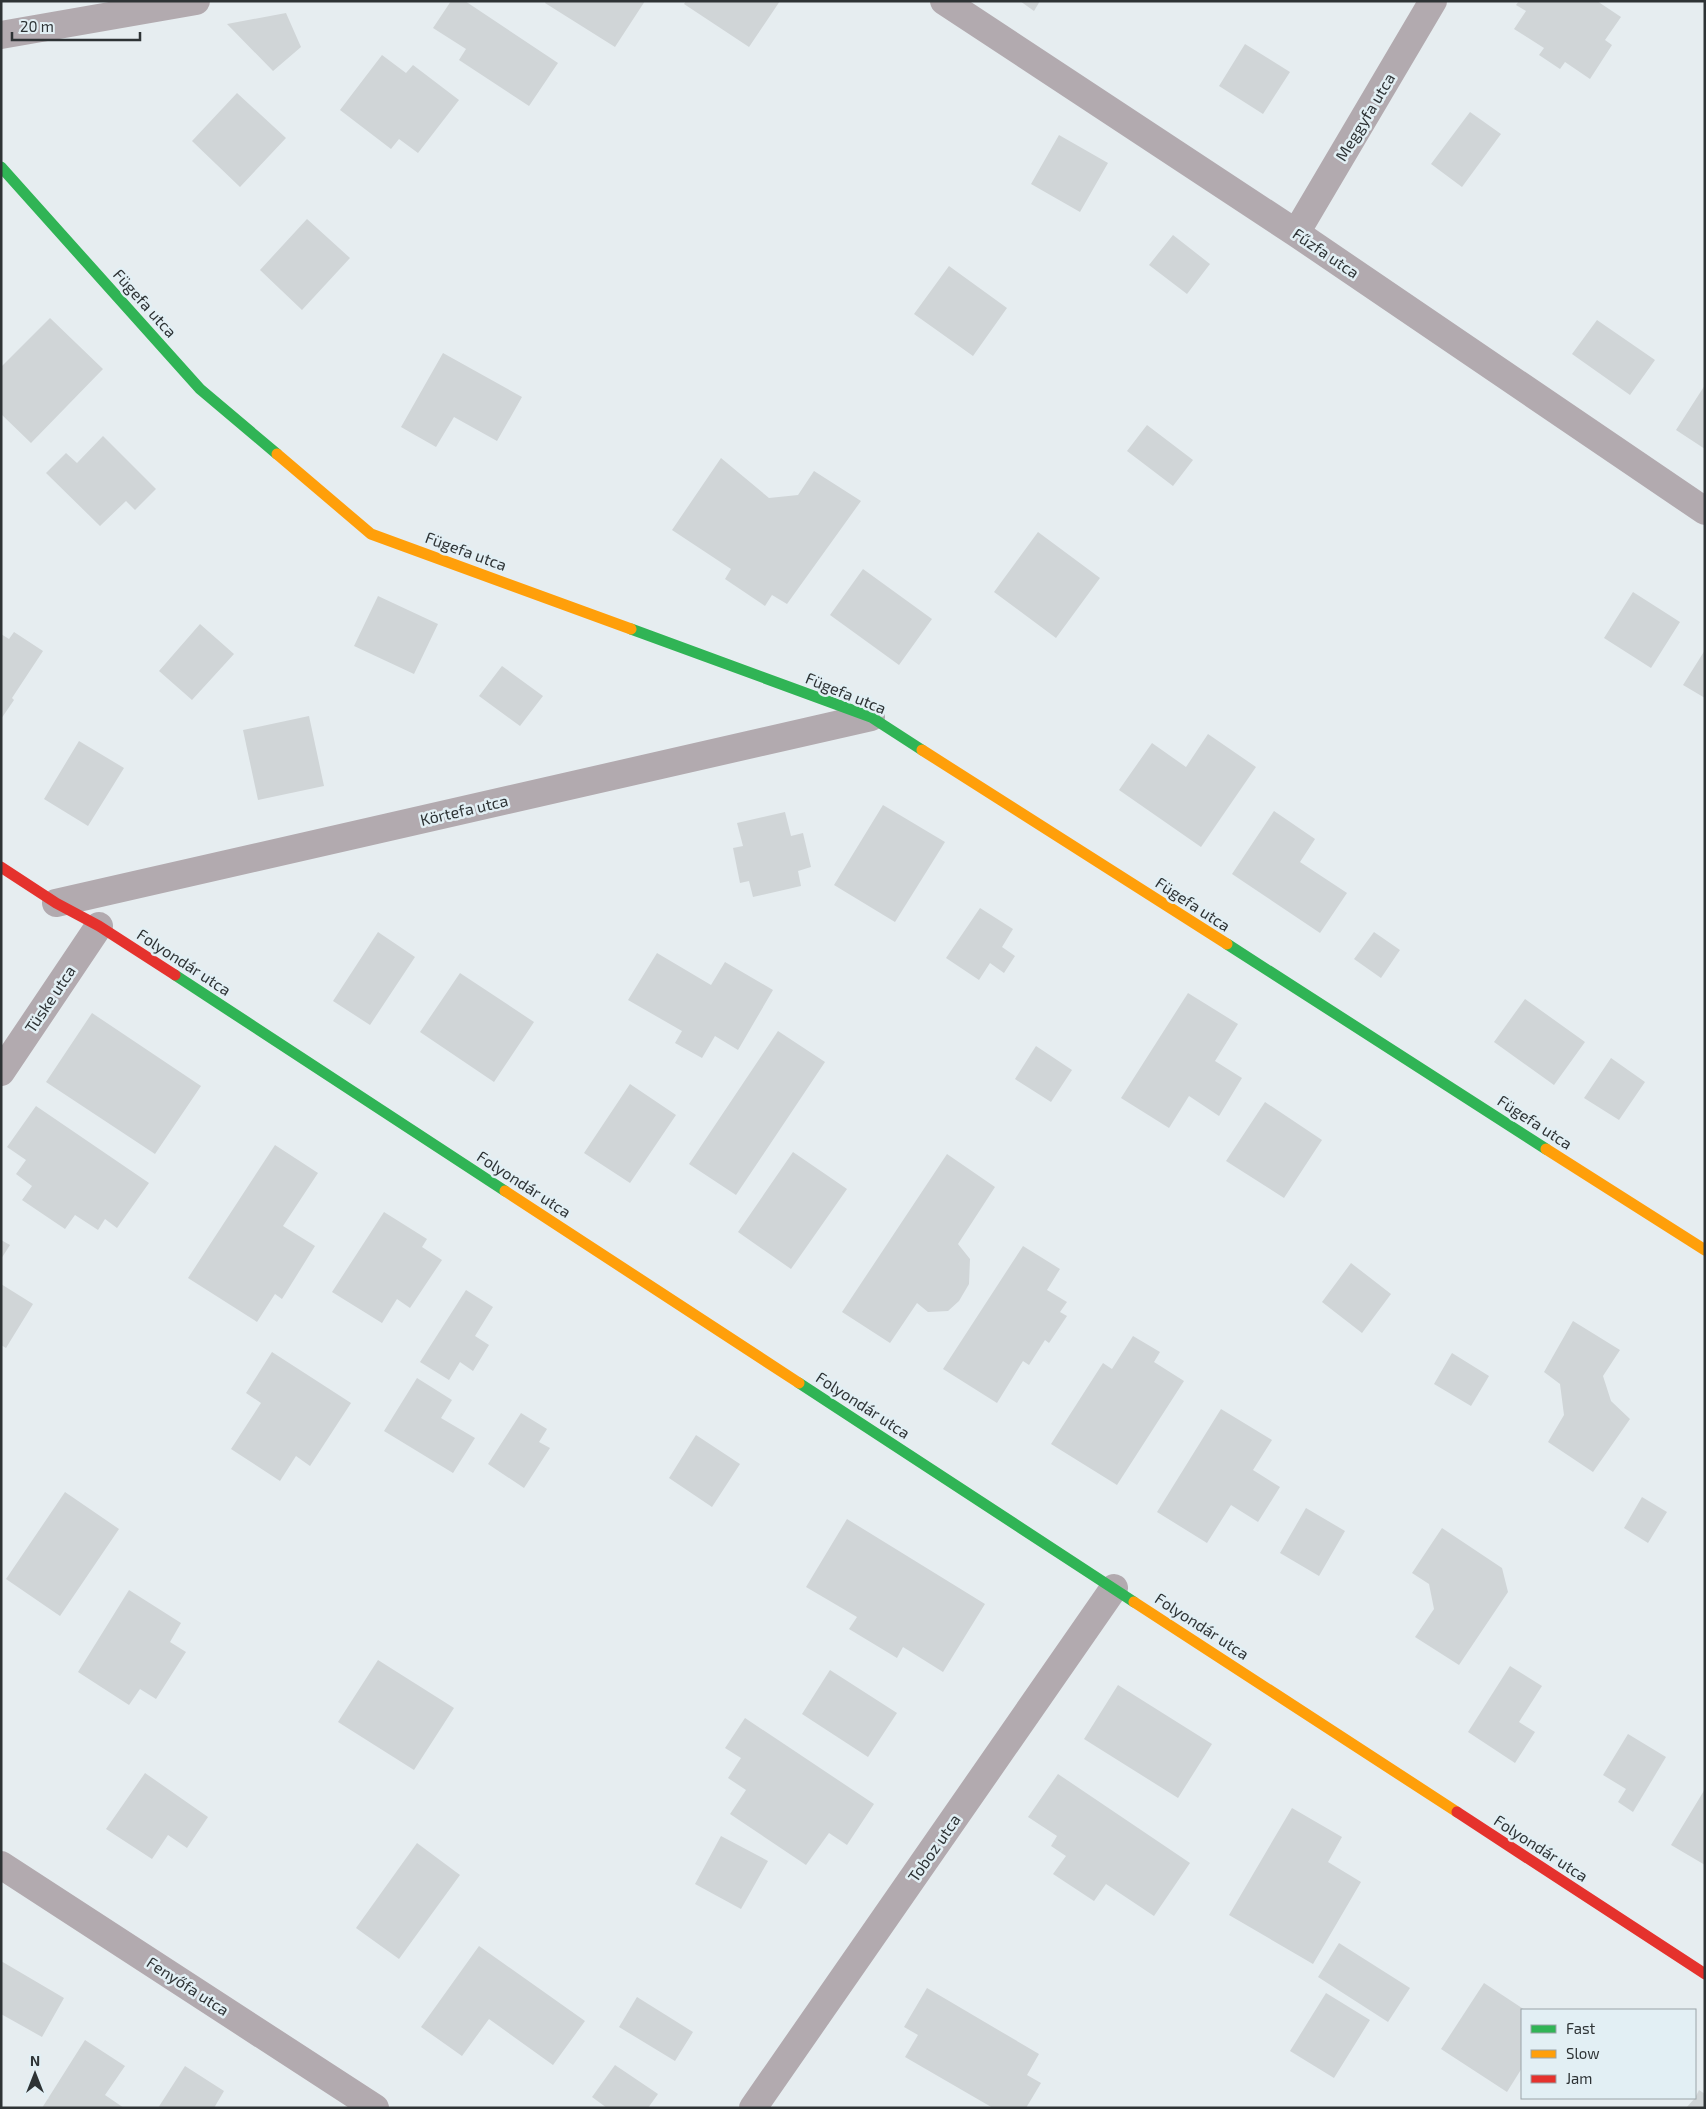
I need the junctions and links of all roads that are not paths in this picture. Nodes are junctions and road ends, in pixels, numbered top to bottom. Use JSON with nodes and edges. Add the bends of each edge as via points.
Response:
{"nodes":[{"id":1,"x":196,"y":1,"type":"edge"},
{"id":2,"x":944,"y":1,"type":"edge"},
{"id":3,"x":1433,"y":1,"type":"edge"},
{"id":4,"x":1,"y":35,"type":"edge"},
{"id":5,"x":1,"y":167,"type":"edge"},
{"id":6,"x":1296,"y":233,"type":"junction"},
{"id":7,"x":1705,"y":511,"type":"edge"},
{"id":8,"x":871,"y":717,"type":"junction"},
{"id":9,"x":1,"y":867,"type":"edge"},
{"id":10,"x":56,"y":903,"type":"junction"},
{"id":11,"x":99,"y":926,"type":"junction"},
{"id":12,"x":1,"y":1072,"type":"edge"},
{"id":13,"x":1705,"y":1250,"type":"edge"},
{"id":14,"x":1114,"y":1588,"type":"junction"},
{"id":15,"x":1,"y":1865,"type":"edge"},
{"id":16,"x":1705,"y":1974,"type":"edge"},
{"id":17,"x":375,"y":2108,"type":"edge"},
{"id":18,"x":753,"y":2108,"type":"edge"}],
"edges":[{"from":1,"to":4,"type":"street"},
{"from":2,"to":6,"type":"street","name":"Fűzfa utca"},
{"from":3,"to":6,"type":"street","name":"Meggyfa utca"},
{"from":5,"to":8,"type":"street","name":"Fügefa utca","via":[[200,389],[371,534]]},
{"from":6,"to":7,"type":"street","name":"Fűzfa utca"},
{"from":8,"to":10,"type":"street","name":"Körtefa utca"},
{"from":8,"to":13,"type":"street","name":"Fügefa utca"},
{"from":9,"to":10,"type":"street","name":"Folyondár utca"},
{"from":10,"to":11,"type":"street","name":"Folyondár utca"},
{"from":11,"to":12,"type":"street","name":"Tüske utca"},
{"from":11,"to":14,"type":"street","name":"Folyondár utca"},
{"from":14,"to":16,"type":"street","name":"Folyondár utca"},
{"from":14,"to":18,"type":"street","name":"Toboz utca"},
{"from":15,"to":17,"type":"street","name":"Fenyőfa utca"}]}
